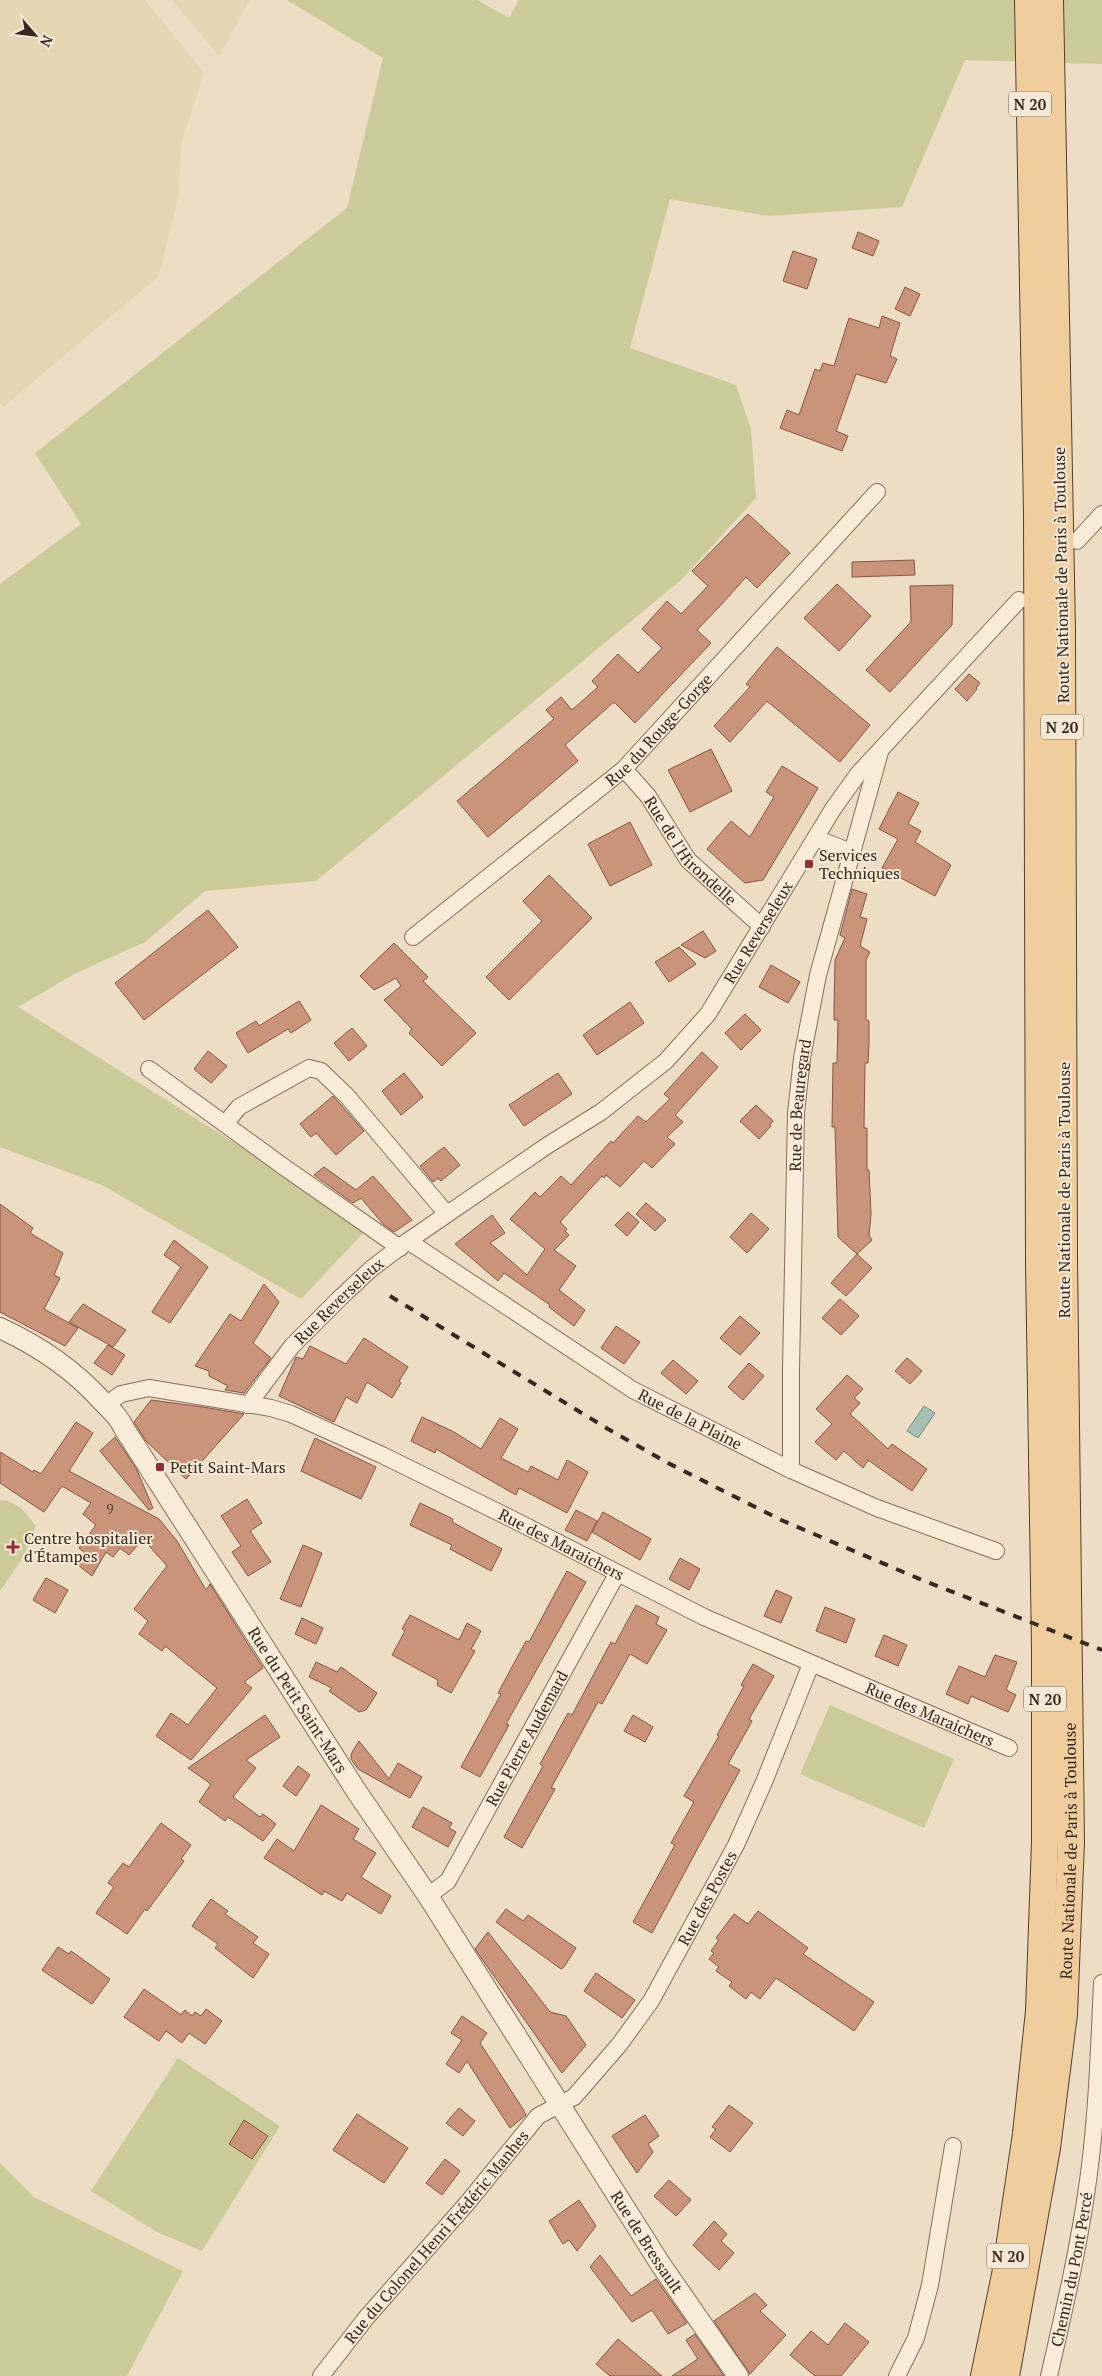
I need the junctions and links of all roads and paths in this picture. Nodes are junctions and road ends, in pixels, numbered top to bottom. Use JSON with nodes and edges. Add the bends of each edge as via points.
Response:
{"nodes":[{"id":1,"x":1028,"y":0,"type":"edge"},
{"id":2,"x":1050,"y":0,"type":"edge"},
{"id":3,"x":877,"y":492,"type":"dead end"},
{"id":4,"x":1102,"y":514,"type":"edge"},
{"id":5,"x":1077,"y":541,"type":"dead end"},
{"id":6,"x":1019,"y":600,"type":"dead end"},
{"id":7,"x":881,"y":750,"type":"junction"},
{"id":8,"x":624,"y":769,"type":"junction"},
{"id":9,"x":816,"y":838,"type":"junction"},
{"id":10,"x":851,"y":852,"type":"junction"},
{"id":11,"x":762,"y":927,"type":"junction"},
{"id":12,"x":413,"y":936,"type":"dead end"},
{"id":13,"x":149,"y":1069,"type":"dead end"},
{"id":14,"x":225,"y":1124,"type":"junction"},
{"id":15,"x":447,"y":1214,"type":"junction"},
{"id":16,"x":404,"y":1244,"type":"junction"},
{"id":17,"x":0,"y":1328,"type":"edge"},
{"id":18,"x":248,"y":1404,"type":"junction"},
{"id":19,"x":106,"y":1405,"type":"junction"},
{"id":20,"x":791,"y":1470,"type":"junction"},
{"id":21,"x":996,"y":1551,"type":"dead end"},
{"id":22,"x":617,"y":1574,"type":"junction"},
{"id":23,"x":811,"y":1664,"type":"junction"},
{"id":24,"x":1009,"y":1748,"type":"dead end"},
{"id":25,"x":428,"y":1896,"type":"junction"},
{"id":26,"x":1102,"y":1983,"type":"edge"},
{"id":27,"x":561,"y":2106,"type":"junction"},
{"id":28,"x":954,"y":2146,"type":"dead end"},
{"id":29,"x":321,"y":2376,"type":"edge"},
{"id":30,"x":738,"y":2376,"type":"edge"},
{"id":31,"x":897,"y":2376,"type":"edge"},
{"id":32,"x":984,"y":2376,"type":"edge"},
{"id":33,"x":1006,"y":2376,"type":"edge"},
{"id":34,"x":1049,"y":2376,"type":"edge"}],
"edges":[{"from":1,"to":32,"type":"main road","name":"Route Nationale de Paris à Toulouse","number":"N 20","via":[[1037,513],[1039,1262],[1045,1842],[1039,2011],[1026,2134],[1005,2275]]},
{"from":2,"to":33,"type":"main road","name":"Route Nationale de Paris à Toulouse","number":"N 20","via":[[1061,574],[1071,1842],[1064,2014],[1048,2148]]},
{"from":3,"to":8,"type":"street","name":"Rue du Rouge-Gorge"},
{"from":4,"to":5,"type":"street"},
{"from":6,"to":7,"type":"street","name":"Rue Reverseleux"},
{"from":7,"to":9,"type":"street","name":"Rue Reverseleux","via":[[858,774]]},
{"from":7,"to":10,"type":"street","name":"Rue de Beauregard"},
{"from":8,"to":11,"type":"street","name":"Rue de l'Hirondelle","via":[[648,796],[688,860]]},
{"from":8,"to":12,"type":"street","name":"Rue du Rouge-Gorge"},
{"from":9,"to":10,"type":"street"},
{"from":9,"to":11,"type":"street","name":"Rue Reverseleux"},
{"from":10,"to":20,"type":"street","name":"Rue de Beauregard","via":[[818,975],[798,1094],[790,1370]]},
{"from":11,"to":15,"type":"street","name":"Rue Reverseleux","via":[[708,1014],[666,1061],[601,1112]]},
{"from":13,"to":14,"type":"street","name":"Rue de la Plaine"},
{"from":14,"to":15,"type":"street","via":[[239,1107],[310,1068],[321,1071],[347,1096]]},
{"from":14,"to":16,"type":"street","name":"Rue de la Plaine"},
{"from":15,"to":16,"type":"street","name":"Rue Reverseleux"},
{"from":16,"to":18,"type":"street","name":"Rue Reverseleux","via":[[371,1269],[292,1346]]},
{"from":16,"to":20,"type":"street","name":"Rue de la Plaine","via":[[633,1390]]},
{"from":17,"to":19,"type":"street","name":"Rue du Petit Saint-Mars","via":[[59,1361]]},
{"from":18,"to":19,"type":"street","name":"Rue des Maraichers","via":[[149,1388],[120,1394]]},
{"from":18,"to":22,"type":"street","name":"Rue des Maraichers","via":[[291,1414],[322,1427]]},
{"from":19,"to":25,"type":"street","name":"Rue du Petit Saint-Mars","via":[[119,1417],[356,1792]]},
{"from":20,"to":21,"type":"street","name":"Rue de la Plaine","via":[[877,1508]]},
{"from":22,"to":23,"type":"street","name":"Rue des Maraichers","via":[[712,1621]]},
{"from":22,"to":25,"type":"street","name":"Rue Pierre Audemard","via":[[448,1881]]},
{"from":23,"to":24,"type":"street","name":"Rue des Maraichers"},
{"from":23,"to":27,"type":"street","name":"Rue des Postes","via":[[736,1845],[651,2001],[581,2090]]},
{"from":25,"to":27,"type":"street","name":"Rue du Petit Saint-Mars"},
{"from":26,"to":34,"type":"street","name":"Chemin du Pont Percé","via":[[1088,2180]]},
{"from":27,"to":29,"type":"street","name":"Rue du Colonel Henri Frédéric Manhes","via":[[538,2116],[469,2201],[366,2318]]},
{"from":27,"to":30,"type":"street","name":"Rue de Bressault","via":[[661,2265]]},
{"from":28,"to":31,"type":"street","via":[[930,2285],[916,2338]]}]}
